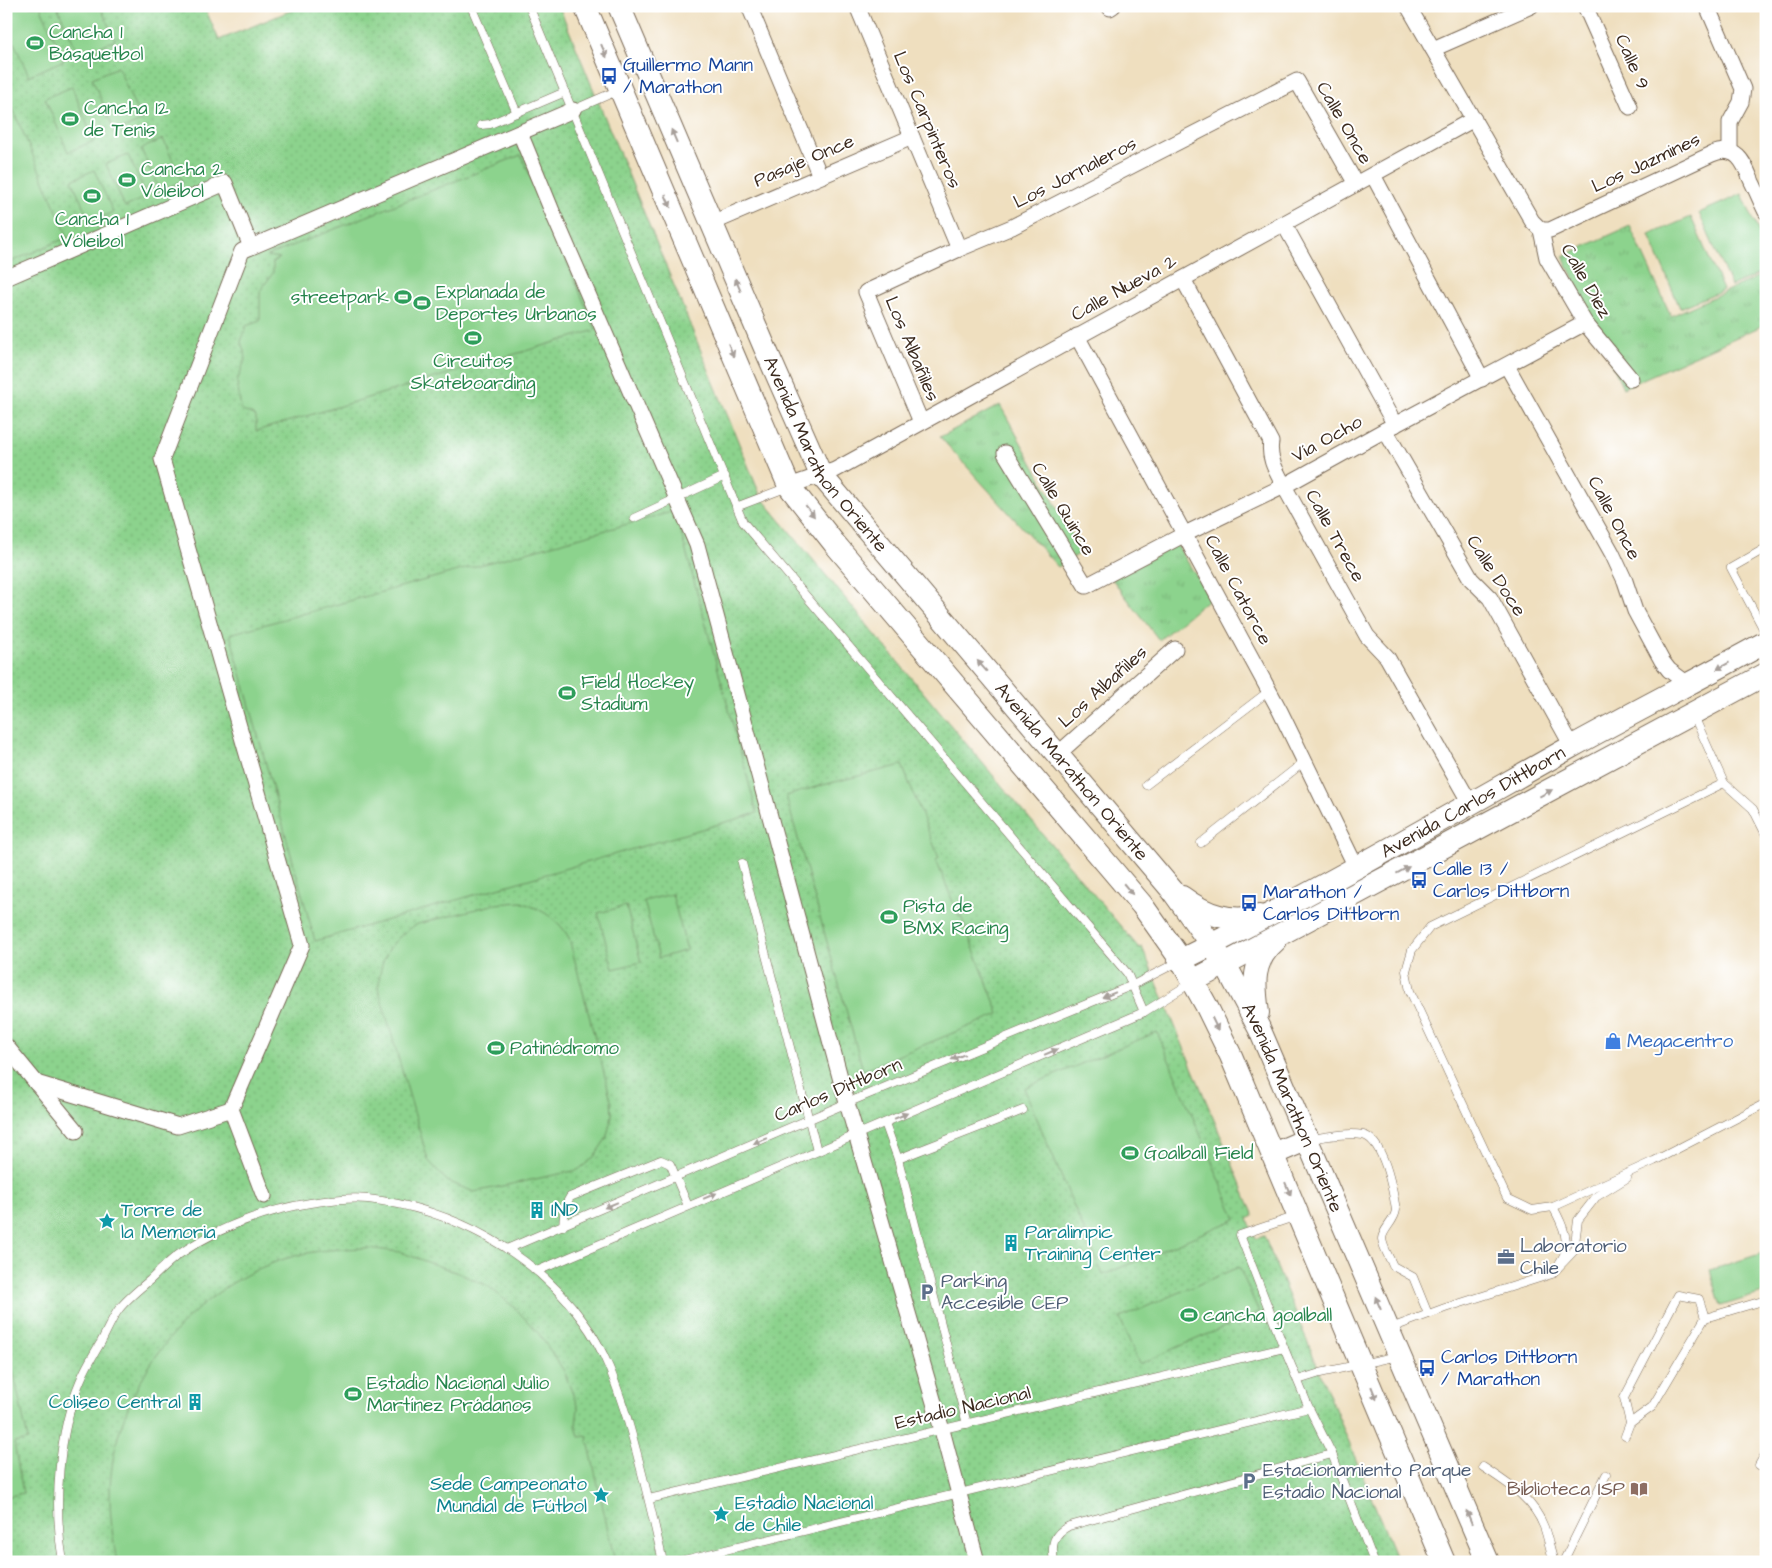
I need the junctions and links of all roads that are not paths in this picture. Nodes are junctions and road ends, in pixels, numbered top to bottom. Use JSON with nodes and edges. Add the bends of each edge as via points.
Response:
{"nodes":[{"id":1,"x":471,"y":6,"type":"edge"},
{"id":2,"x":529,"y":6,"type":"edge"},
{"id":3,"x":586,"y":6,"type":"edge"},
{"id":4,"x":619,"y":6,"type":"edge"},
{"id":5,"x":749,"y":6,"type":"edge"},
{"id":6,"x":858,"y":6,"type":"edge"},
{"id":7,"x":1408,"y":6,"type":"edge"},
{"id":8,"x":1531,"y":6,"type":"edge"},
{"id":9,"x":1585,"y":6,"type":"edge"},
{"id":10,"x":1707,"y":6,"type":"edge"},
{"id":11,"x":1433,"y":49,"type":"junction"},
{"id":12,"x":1297,"y":81,"type":"joint"},
{"id":13,"x":621,"y":89,"type":"junction"},
{"id":14,"x":565,"y":92,"type":"junction"},
{"id":15,"x":1630,"y":107,"type":"dead end"},
{"id":16,"x":573,"y":110,"type":"junction"},
{"id":17,"x":516,"y":112,"type":"junction"},
{"id":18,"x":1474,"y":120,"type":"junction"},
{"id":19,"x":481,"y":125,"type":"dead end"},
{"id":20,"x":520,"y":133,"type":"junction"},
{"id":21,"x":912,"y":137,"type":"junction"},
{"id":22,"x":1730,"y":152,"type":"junction"},
{"id":23,"x":1373,"y":175,"type":"junction"},
{"id":24,"x":820,"y":176,"type":"junction"},
{"id":25,"x":1356,"y":184,"type":"junction"},
{"id":26,"x":1766,"y":212,"type":"edge"},
{"id":27,"x":712,"y":222,"type":"junction"},
{"id":28,"x":1284,"y":224,"type":"junction"},
{"id":29,"x":1541,"y":230,"type":"junction"},
{"id":30,"x":251,"y":247,"type":"junction"},
{"id":31,"x":959,"y":249,"type":"junction"},
{"id":32,"x":6,"y":278,"type":"edge"},
{"id":33,"x":1183,"y":279,"type":"junction"},
{"id":34,"x":866,"y":292,"type":"joint"},
{"id":35,"x":1585,"y":323,"type":"junction"},
{"id":36,"x":1078,"y":336,"type":"junction"},
{"id":37,"x":1507,"y":366,"type":"junction"},
{"id":38,"x":1482,"y":379,"type":"junction"},
{"id":39,"x":1632,"y":379,"type":"dead end"},
{"id":40,"x":921,"y":422,"type":"junction"},
{"id":41,"x":1390,"y":427,"type":"junction"},
{"id":42,"x":1005,"y":452,"type":"dead end"},
{"id":43,"x":821,"y":475,"type":"junction"},
{"id":44,"x":725,"y":476,"type":"junction"},
{"id":45,"x":789,"y":486,"type":"junction"},
{"id":46,"x":1284,"y":486,"type":"junction"},
{"id":47,"x":677,"y":499,"type":"junction"},
{"id":48,"x":736,"y":508,"type":"junction"},
{"id":49,"x":634,"y":518,"type":"dead end"},
{"id":50,"x":1185,"y":534,"type":"junction"},
{"id":51,"x":1766,"y":548,"type":"edge"},
{"id":52,"x":1086,"y":586,"type":"joint"},
{"id":53,"x":1766,"y":634,"type":"edge"},
{"id":54,"x":957,"y":636,"type":"junction"},
{"id":55,"x":1766,"y":642,"type":"edge"},
{"id":56,"x":1175,"y":649,"type":"dead end"},
{"id":57,"x":934,"y":658,"type":"junction"},
{"id":58,"x":1766,"y":674,"type":"edge"},
{"id":59,"x":1689,"y":685,"type":"junction"},
{"id":60,"x":1269,"y":691,"type":"junction"},
{"id":61,"x":1693,"y":714,"type":"junction"},
{"id":62,"x":1572,"y":746,"type":"junction"},
{"id":63,"x":1058,"y":754,"type":"junction"},
{"id":64,"x":1304,"y":762,"type":"junction"},
{"id":65,"x":1724,"y":783,"type":"junction"},
{"id":66,"x":1146,"y":785,"type":"dead end"},
{"id":67,"x":1470,"y":803,"type":"junction"},
{"id":68,"x":1766,"y":836,"type":"edge"},
{"id":69,"x":1202,"y":843,"type":"dead end"},
{"id":70,"x":742,"y":864,"type":"dead end"},
{"id":71,"x":1356,"y":867,"type":"junction"},
{"id":72,"x":1172,"y":890,"type":"junction"},
{"id":73,"x":1272,"y":912,"type":"junction"},
{"id":74,"x":1282,"y":934,"type":"junction"},
{"id":75,"x":1212,"y":944,"type":"junction"},
{"id":76,"x":1181,"y":960,"type":"junction"},
{"id":77,"x":1225,"y":964,"type":"junction"},
{"id":78,"x":1193,"y":981,"type":"junction"},
{"id":79,"x":1133,"y":985,"type":"junction"},
{"id":80,"x":1144,"y":1012,"type":"junction"},
{"id":81,"x":1259,"y":1028,"type":"junction"},
{"id":82,"x":6,"y":1046,"type":"edge"},
{"id":83,"x":36,"y":1083,"type":"junction"},
{"id":84,"x":847,"y":1103,"type":"junction"},
{"id":85,"x":1766,"y":1103,"type":"edge"},
{"id":86,"x":231,"y":1109,"type":"junction"},
{"id":87,"x":1022,"y":1110,"type":"dead end"},
{"id":88,"x":810,"y":1119,"type":"junction"},
{"id":89,"x":885,"y":1123,"type":"junction"},
{"id":90,"x":76,"y":1131,"type":"dead end"},
{"id":91,"x":856,"y":1135,"type":"junction"},
{"id":92,"x":1308,"y":1139,"type":"junction"},
{"id":93,"x":817,"y":1151,"type":"junction"},
{"id":94,"x":1273,"y":1154,"type":"junction"},
{"id":95,"x":898,"y":1159,"type":"junction"},
{"id":96,"x":1654,"y":1161,"type":"junction"},
{"id":97,"x":676,"y":1177,"type":"junction"},
{"id":98,"x":264,"y":1196,"type":"dead end"},
{"id":99,"x":688,"y":1206,"type":"junction"},
{"id":100,"x":1553,"y":1207,"type":"junction"},
{"id":101,"x":1298,"y":1215,"type":"junction"},
{"id":102,"x":563,"y":1226,"type":"junction"},
{"id":103,"x":507,"y":1248,"type":"junction"},
{"id":104,"x":537,"y":1271,"type":"junction"},
{"id":105,"x":1552,"y":1274,"type":"junction"},
{"id":106,"x":1766,"y":1300,"type":"edge"},
{"id":107,"x":1428,"y":1314,"type":"junction"},
{"id":108,"x":1705,"y":1318,"type":"junction"},
{"id":109,"x":1388,"y":1329,"type":"junction"},
{"id":110,"x":1284,"y":1348,"type":"junction"},
{"id":111,"x":1399,"y":1356,"type":"junction"},
{"id":112,"x":1362,"y":1364,"type":"junction"},
{"id":113,"x":1298,"y":1380,"type":"junction"},
{"id":114,"x":1309,"y":1408,"type":"junction"},
{"id":115,"x":1630,"y":1423,"type":"junction"},
{"id":116,"x":967,"y":1424,"type":"junction"},
{"id":117,"x":942,"y":1430,"type":"junction"},
{"id":118,"x":1624,"y":1436,"type":"dead end"},
{"id":119,"x":1766,"y":1453,"type":"edge"},
{"id":120,"x":1332,"y":1454,"type":"junction"},
{"id":121,"x":1760,"y":1465,"type":"dead end"},
{"id":122,"x":1483,"y":1467,"type":"dead end"},
{"id":123,"x":1606,"y":1474,"type":"dead end"},
{"id":124,"x":959,"y":1494,"type":"junction"},
{"id":125,"x":649,"y":1499,"type":"junction"},
{"id":126,"x":63,"y":1562,"type":"edge"},
{"id":127,"x":663,"y":1562,"type":"edge"},
{"id":128,"x":676,"y":1562,"type":"edge"},
{"id":129,"x":977,"y":1562,"type":"edge"},
{"id":130,"x":1054,"y":1562,"type":"edge"},
{"id":131,"x":1374,"y":1562,"type":"edge"},
{"id":132,"x":1444,"y":1562,"type":"edge"},
{"id":133,"x":1488,"y":1562,"type":"edge"},
{"id":134,"x":1554,"y":1562,"type":"edge"},
{"id":135,"x":1563,"y":1562,"type":"edge"}],
"edges":[{"from":1,"to":17,"type":"lane"},
{"from":2,"to":14,"type":"lane"},
{"from":3,"to":13,"type":"main road","name":"Avenida Marathon Oriente","one_way":true},
{"from":27,"to":4,"type":"main road","name":"Avenida Marathon Oriente","one_way":true},
{"from":5,"to":24,"type":"street"},
{"from":6,"to":21,"type":"street","name":"Los Carpinteros"},
{"from":7,"to":11,"type":"street","name":"Calle Diez"},
{"from":8,"to":11,"type":"street"},
{"from":9,"to":15,"type":"street","name":"Calle 9"},
{"from":10,"to":22,"type":"street","via":[[1743,89],[1741,102],[1730,122]]},
{"from":11,"to":18,"type":"street","name":"Calle Diez"},
{"from":12,"to":25,"type":"street","name":"Calle Once"},
{"from":12,"to":31,"type":"street","name":"Los Jornaleros","via":[[1012,227]]},
{"from":13,"to":16,"type":"lane"},
{"from":13,"to":45,"type":"main road","name":"Avenida Marathon Oriente","one_way":true},
{"from":14,"to":16,"type":"lane"},
{"from":14,"to":17,"type":"lane"},
{"from":16,"to":20,"type":"street"},
{"from":16,"to":44,"type":"lane"},
{"from":17,"to":19,"type":"lane"},
{"from":18,"to":23,"type":"street","name":"Calle Nueva 2"},
{"from":18,"to":29,"type":"street","name":"Calle Diez","via":[[1532,221]]},
{"from":20,"to":30,"type":"street"},
{"from":20,"to":47,"type":"street"},
{"from":21,"to":24,"type":"street","name":"Pasaje Once"},
{"from":21,"to":31,"type":"street","name":"Los Carpinteros"},
{"from":22,"to":26,"type":"street","name":"Los Jazmines","via":[[1744,164]]},
{"from":22,"to":29,"type":"street","name":"Los Jazmines","via":[[1712,154],[1550,230]]},
{"from":23,"to":25,"type":"street","name":"Calle Nueva 2"},
{"from":23,"to":38,"type":"street","name":"Calle Once"},
{"from":24,"to":27,"type":"street","name":"Pasaje Once"},
{"from":25,"to":28,"type":"street","name":"Calle Nueva 2"},
{"from":43,"to":27,"type":"main road","name":"Avenida Marathon Oriente","one_way":true},
{"from":28,"to":33,"type":"street","name":"Calle Nueva 2"},
{"from":28,"to":41,"type":"street","name":"Calle Doce"},
{"from":29,"to":35,"type":"street","name":"Calle Diez","via":[[1547,258]]},
{"from":30,"to":32,"type":"street","via":[[225,183]]},
{"from":30,"to":86,"type":"street","via":[[242,250],[162,459],[302,945]]},
{"from":31,"to":34,"type":"street","name":"Los Jornaleros"},
{"from":33,"to":36,"type":"street","name":"Calle Nueva 2"},
{"from":33,"to":46,"type":"street","name":"Calle Trece","via":[[1271,442],[1272,461]]},
{"from":34,"to":40,"type":"street","name":"Los Albañiles"},
{"from":35,"to":37,"type":"street","name":"Vía Ocho"},
{"from":35,"to":39,"type":"street","name":"Calle Diez"},
{"from":36,"to":40,"type":"street","name":"Calle Nueva 2"},
{"from":36,"to":50,"type":"street","name":"Calle Catorce"},
{"from":37,"to":38,"type":"street","name":"Vía Ocho"},
{"from":37,"to":59,"type":"street","name":"Calle Once","via":[[1612,553],[1639,621],[1669,670]]},
{"from":38,"to":41,"type":"street","name":"Vía Ocho"},
{"from":40,"to":43,"type":"street","name":"Calle Nueva 2"},
{"from":41,"to":46,"type":"street","name":"Vía Ocho"},
{"from":41,"to":62,"type":"street","name":"Calle Doce","via":[[1471,579],[1490,598]]},
{"from":42,"to":52,"type":"street","name":"Calle Quince"},
{"from":43,"to":45,"type":"street","name":"Calle Nueva 2"},
{"from":43,"to":54,"type":"main road","name":"Avenida Marathon Oriente"},
{"from":44,"to":47,"type":"lane"},
{"from":44,"to":48,"type":"lane"},
{"from":45,"to":48,"type":"lane"},
{"from":45,"to":57,"type":"main road","name":"Avenida Marathon Oriente","one_way":true},
{"from":46,"to":50,"type":"street","name":"Vía Ocho"},
{"from":46,"to":67,"type":"street","name":"Calle Trece","via":[[1367,636],[1387,656]]},
{"from":47,"to":49,"type":"lane"},
{"from":47,"to":84,"type":"street","via":[[697,544]]},
{"from":48,"to":79,"type":"lane","via":[[743,522],[1127,973]]},
{"from":50,"to":52,"type":"street","name":"Vía Ocho"},
{"from":50,"to":60,"type":"street","name":"Calle Catorce"},
{"from":51,"to":53,"type":"lane","via":[[1731,568]]},
{"from":54,"to":57,"type":"main road"},
{"from":63,"to":54,"type":"main road","name":"Avenida Marathon Oriente","one_way":true},
{"from":55,"to":59,"type":"main road","name":"Avenida Carlos Dittborn","one_way":true},
{"from":56,"to":63,"type":"street","name":"Los Albañiles"},
{"from":57,"to":76,"type":"main road","name":"Avenida Marathon Oriente","one_way":true,"via":[[1142,905]]},
{"from":58,"to":61,"type":"main road","name":"Avenida Carlos Dittborn"},
{"from":59,"to":62,"type":"main road","name":"Avenida Carlos Dittborn"},
{"from":60,"to":64,"type":"street","name":"Calle Catorce"},
{"from":60,"to":66,"type":"lane"},
{"from":61,"to":65,"type":"lane"},
{"from":74,"to":61,"type":"main road","name":"Avenida Carlos Dittborn","one_way":true},
{"from":62,"to":67,"type":"main road","name":"Avenida Carlos Dittborn"},
{"from":63,"to":72,"type":"main road","name":"Avenida Marathon Oriente"},
{"from":64,"to":69,"type":"lane"},
{"from":64,"to":71,"type":"street","name":"Calle Catorce"},
{"from":65,"to":68,"type":"lane","via":[[1753,809]]},
{"from":65,"to":100,"type":"lane","via":[[1430,927],[1412,950],[1406,971],[1410,991],[1507,1198],[1532,1210]]},
{"from":67,"to":71,"type":"main road","name":"Avenida Carlos Dittborn"},
{"from":70,"to":88,"type":"lane"},
{"from":71,"to":73,"type":"main road","name":"Avenida Carlos Dittborn"},
{"from":72,"to":73,"type":"main road","via":[[1220,917],[1236,920]]},
{"from":72,"to":75,"type":"main road","name":"Avenida Marathon Oriente"},
{"from":73,"to":75,"type":"main road","name":"Avenida Carlos Dittborn"},
{"from":74,"to":77,"type":"main road","name":"Avenida Carlos Dittborn"},
{"from":74,"to":81,"type":"main road","via":[[1262,955],[1255,977]]},
{"from":75,"to":76,"type":"main road","name":"Avenida Carlos Dittborn"},
{"from":75,"to":77,"type":"main road","name":"Avenida Marathon Oriente"},
{"from":76,"to":78,"type":"main road","name":"Avenida Marathon Oriente"},
{"from":76,"to":79,"type":"lane","name":"Carlos Dittborn"},
{"from":77,"to":78,"type":"main road","name":"Avenida Carlos Dittborn"},
{"from":77,"to":81,"type":"main road","name":"Avenida Marathon Oriente"},
{"from":78,"to":80,"type":"lane"},
{"from":78,"to":94,"type":"main road","name":"Avenida Marathon Oriente","one_way":true,"via":[[1231,1056]]},
{"from":79,"to":80,"type":"lane"},
{"from":79,"to":84,"type":"lane","name":"Carlos Dittborn","one_way":true},
{"from":89,"to":80,"type":"lane","one_way":true},
{"from":81,"to":92,"type":"main road","name":"Avenida Marathon Oriente"},
{"from":82,"to":83,"type":"street"},
{"from":83,"to":86,"type":"street","via":[[178,1126]]},
{"from":83,"to":90,"type":"street"},
{"from":84,"to":88,"type":"lane","name":"Carlos Dittborn"},
{"from":84,"to":91,"type":"street"},
{"from":85,"to":96,"type":"lane"},
{"from":86,"to":98,"type":"street"},
{"from":87,"to":95,"type":"lane"},
{"from":88,"to":93,"type":"lane"},
{"from":88,"to":97,"type":"lane","name":"Carlos Dittborn","one_way":true},
{"from":89,"to":91,"type":"lane"},
{"from":89,"to":95,"type":"lane"},
{"from":91,"to":93,"type":"lane"},
{"from":91,"to":117,"type":"street"},
{"from":92,"to":94,"type":"main road"},
{"from":92,"to":107,"type":"lane","via":[[1364,1135],[1377,1146],[1396,1210],[1382,1238],[1383,1243],[1393,1266],[1413,1277]]},
{"from":109,"to":92,"type":"main road","name":"Avenida Marathon Oriente","one_way":true},
{"from":99,"to":93,"type":"lane","one_way":true},
{"from":94,"to":101,"type":"main road","name":"Avenida Marathon Oriente","one_way":true},
{"from":95,"to":116,"type":"lane"},
{"from":96,"to":100,"type":"lane"},
{"from":96,"to":105,"type":"lane","via":[[1596,1197],[1578,1220],[1574,1251]]},
{"from":97,"to":99,"type":"lane"},
{"from":97,"to":102,"type":"lane","name":"Carlos Dittborn","one_way":true},
{"from":97,"to":102,"type":"lane","via":[[670,1164],[660,1160],[573,1195],[566,1202]]},
{"from":99,"to":104,"type":"lane"},
{"from":100,"to":105,"type":"lane","via":[[1562,1223],[1566,1244],[1564,1258]]},
{"from":101,"to":110,"type":"lane","via":[[1240,1236]]},
{"from":101,"to":112,"type":"main road","name":"Avenida Marathon Oriente"},
{"from":102,"to":103,"type":"lane","name":"Carlos Dittborn"},
{"from":103,"to":104,"type":"lane"},
{"from":103,"to":126,"type":"lane","via":[[440,1216],[366,1199],[328,1200],[287,1207],[216,1233],[176,1256],[118,1311],[81,1378],[68,1419],[60,1462],[58,1505]]},
{"from":104,"to":125,"type":"lane","via":[[554,1285],[585,1323],[608,1363]]},
{"from":105,"to":107,"type":"lane"},
{"from":106,"to":108,"type":"lane"},
{"from":107,"to":109,"type":"lane"},
{"from":108,"to":115,"type":"lane","via":[[1652,1407]]},
{"from":108,"to":115,"type":"lane","via":[[1699,1300],[1678,1296],[1624,1398]]},
{"from":109,"to":111,"type":"main road","name":"Avenida Marathon Oriente"},
{"from":110,"to":113,"type":"lane"},
{"from":110,"to":116,"type":"lane","name":"Estadio Nacional"},
{"from":111,"to":112,"type":"lane"},
{"from":133,"to":111,"type":"main road","name":"Avenida Marathon Oriente","one_way":true},
{"from":112,"to":113,"type":"lane"},
{"from":112,"to":132,"type":"main road","name":"Avenida Marathon Oriente","one_way":true},
{"from":113,"to":114,"type":"lane"},
{"from":114,"to":120,"type":"lane"},
{"from":114,"to":124,"type":"lane"},
{"from":115,"to":118,"type":"lane"},
{"from":116,"to":117,"type":"lane","name":"Estadio Nacional"},
{"from":117,"to":124,"type":"street"},
{"from":117,"to":125,"type":"lane","name":"Estadio Nacional"},
{"from":119,"to":121,"type":"lane"},
{"from":120,"to":130,"type":"lane","via":[[1069,1526],[1058,1531],[1054,1541]]},
{"from":120,"to":131,"type":"lane"},
{"from":122,"to":134,"type":"lane","via":[[1515,1488],[1531,1504],[1543,1526]]},
{"from":123,"to":135,"type":"lane"},
{"from":124,"to":128,"type":"lane"},
{"from":124,"to":129,"type":"street"},
{"from":125,"to":127,"type":"lane"}]}
